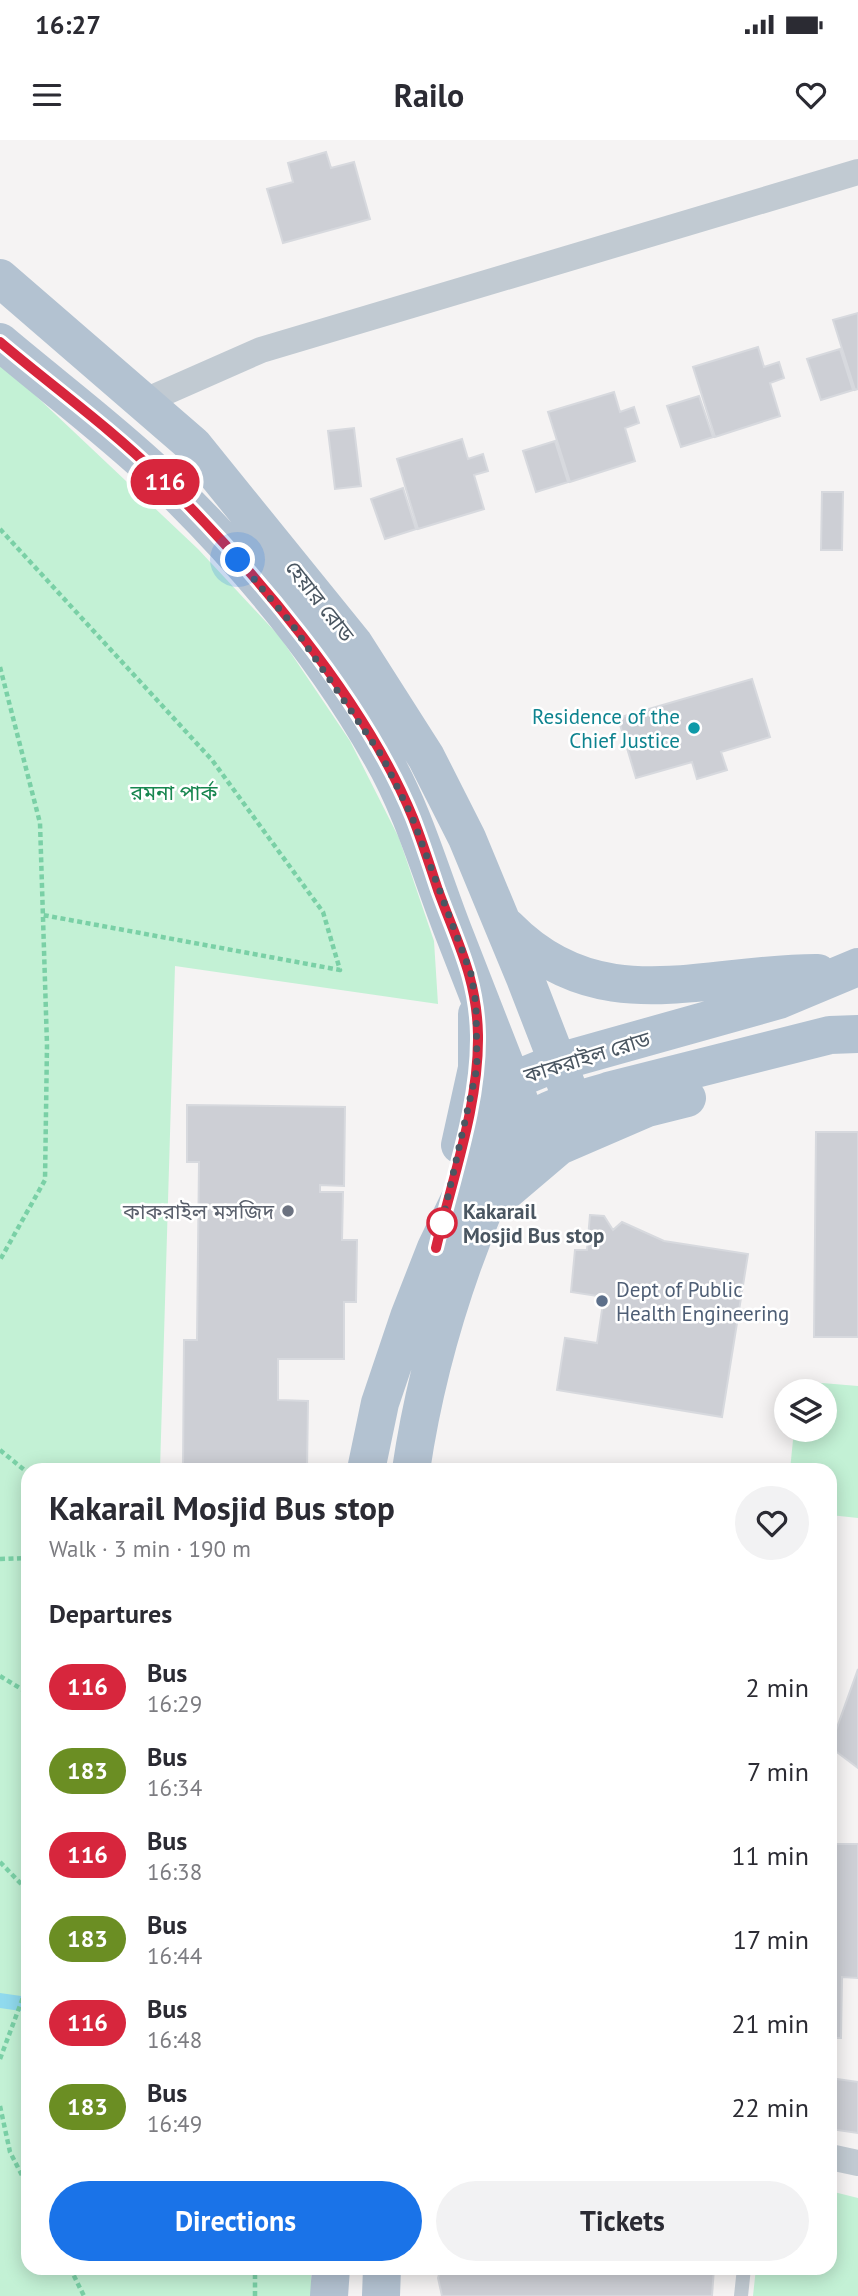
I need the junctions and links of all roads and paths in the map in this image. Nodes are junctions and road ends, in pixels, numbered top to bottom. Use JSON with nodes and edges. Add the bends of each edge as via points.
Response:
{"nodes":[{"id":1,"x":858,"y":172,"type":"edge"},
{"id":2,"x":1,"y":282,"type":"edge"},
{"id":3,"x":0,"y":342,"type":"edge"},
{"id":4,"x":143,"y":402,"type":"junction"},
{"id":5,"x":0,"y":529,"type":"edge"},
{"id":6,"x":0,"y":667,"type":"edge"},
{"id":7,"x":43,"y":915,"type":"junction"},
{"id":8,"x":503,"y":923,"type":"junction"},
{"id":9,"x":851,"y":970,"type":"edge"},
{"id":10,"x":471,"y":974,"type":"junction"},
{"id":11,"x":858,"y":1034,"type":"edge"},
{"id":12,"x":858,"y":1060,"type":"edge"},
{"id":13,"x":558,"y":1062,"type":"junction"},
{"id":14,"x":512,"y":1081,"type":"junction"},
{"id":15,"x":573,"y":1102,"type":"junction"},
{"id":16,"x":528,"y":1123,"type":"junction"},
{"id":17,"x":482,"y":1213,"type":"junction"},
{"id":18,"x":436,"y":1248,"type":"junction"},
{"id":19,"x":0,"y":1259,"type":"edge"},
{"id":20,"x":0,"y":1450,"type":"edge"},
{"id":21,"x":367,"y":1463,"type":"edge"},
{"id":22,"x":412,"y":1463,"type":"edge"},
{"id":23,"x":21,"y":1467,"type":"edge"},
{"id":24,"x":21,"y":1558,"type":"edge"},
{"id":25,"x":0,"y":1559,"type":"edge"},
{"id":26,"x":0,"y":1676,"type":"edge"},
{"id":27,"x":21,"y":1689,"type":"edge"},
{"id":28,"x":0,"y":1862,"type":"edge"},
{"id":29,"x":21,"y":1884,"type":"edge"},
{"id":30,"x":21,"y":2003,"type":"edge"},
{"id":31,"x":0,"y":2059,"type":"edge"},
{"id":32,"x":0,"y":2106,"type":"edge"},
{"id":33,"x":837,"y":2158,"type":"edge"},
{"id":34,"x":858,"y":2163,"type":"edge"},
{"id":35,"x":21,"y":2173,"type":"edge"},
{"id":36,"x":74,"y":2275,"type":"edge"},
{"id":37,"x":255,"y":2275,"type":"edge"},
{"id":38,"x":330,"y":2275,"type":"edge"},
{"id":39,"x":382,"y":2275,"type":"edge"},
{"id":40,"x":743,"y":2275,"type":"edge"},
{"id":41,"x":84,"y":2296,"type":"edge"},
{"id":42,"x":255,"y":2296,"type":"edge"},
{"id":43,"x":329,"y":2296,"type":"edge"},
{"id":44,"x":381,"y":2296,"type":"edge"},
{"id":45,"x":741,"y":2296,"type":"edge"}],
"edges":[{"from":1,"to":4,"type":"street","via":[[261,350]]},
{"from":2,"to":4,"type":"main road","name":"হেয়ার রোড"},
{"from":3,"to":10,"type":"main road","via":[[156,473],[221,539],[291,623],[382,756],[412,817]]},
{"from":4,"to":8,"type":"main road","name":"হেয়ার রোড","via":[[193,445],[354,644],[426,757]]},
{"from":5,"to":7,"type":"path","via":[[212,760],[323,912],[340,970]]},
{"from":6,"to":7,"type":"path","via":[[40,823]]},
{"from":7,"to":19,"type":"path","via":[[46,1180]]},
{"from":8,"to":9,"type":"main road","via":[[542,959],[563,970],[635,986]]},
{"from":8,"to":13,"type":"main road","name":"হেয়ার রোড"},
{"from":9,"to":13,"type":"main road","name":"কাকরাইল রোড","via":[[779,999]]},
{"from":10,"to":14,"type":"main road"},
{"from":10,"to":18,"type":"main road","via":[[477,1068]]},
{"from":11,"to":15,"type":"main road","name":"কাকরাইল রোড","via":[[830,1035]]},
{"from":12,"to":17,"type":"main road","via":[[820,1063],[647,1108],[604,1125],[559,1146]]},
{"from":13,"to":14,"type":"main road","name":"কাকরাইল রোড"},
{"from":13,"to":15,"type":"main road","name":"হেয়ার রোড"},
{"from":14,"to":16,"type":"main road"},
{"from":14,"to":18,"type":"main road","name":"কাকরাইল রোড","via":[[496,1107],[466,1188]]},
{"from":15,"to":16,"type":"main road","name":"কাকরাইল রোড"},
{"from":16,"to":17,"type":"main road","via":[[510,1150]]},
{"from":17,"to":22,"type":"main road","via":[[435,1357]]},
{"from":18,"to":21,"type":"main road","name":"কাকরাইল রোড","via":[[380,1403]]},
{"from":20,"to":23,"type":"path"},
{"from":24,"to":25,"type":"path"},
{"from":26,"to":27,"type":"path"},
{"from":28,"to":29,"type":"path"},
{"from":30,"to":31,"type":"path"},
{"from":32,"to":35,"type":"path","via":[[10,2152]]},
{"from":33,"to":34,"type":"street"},
{"from":36,"to":41,"type":"path"},
{"from":37,"to":42,"type":"path"},
{"from":38,"to":43,"type":"main road"},
{"from":39,"to":44,"type":"main road"},
{"from":40,"to":45,"type":"lane"}]}
